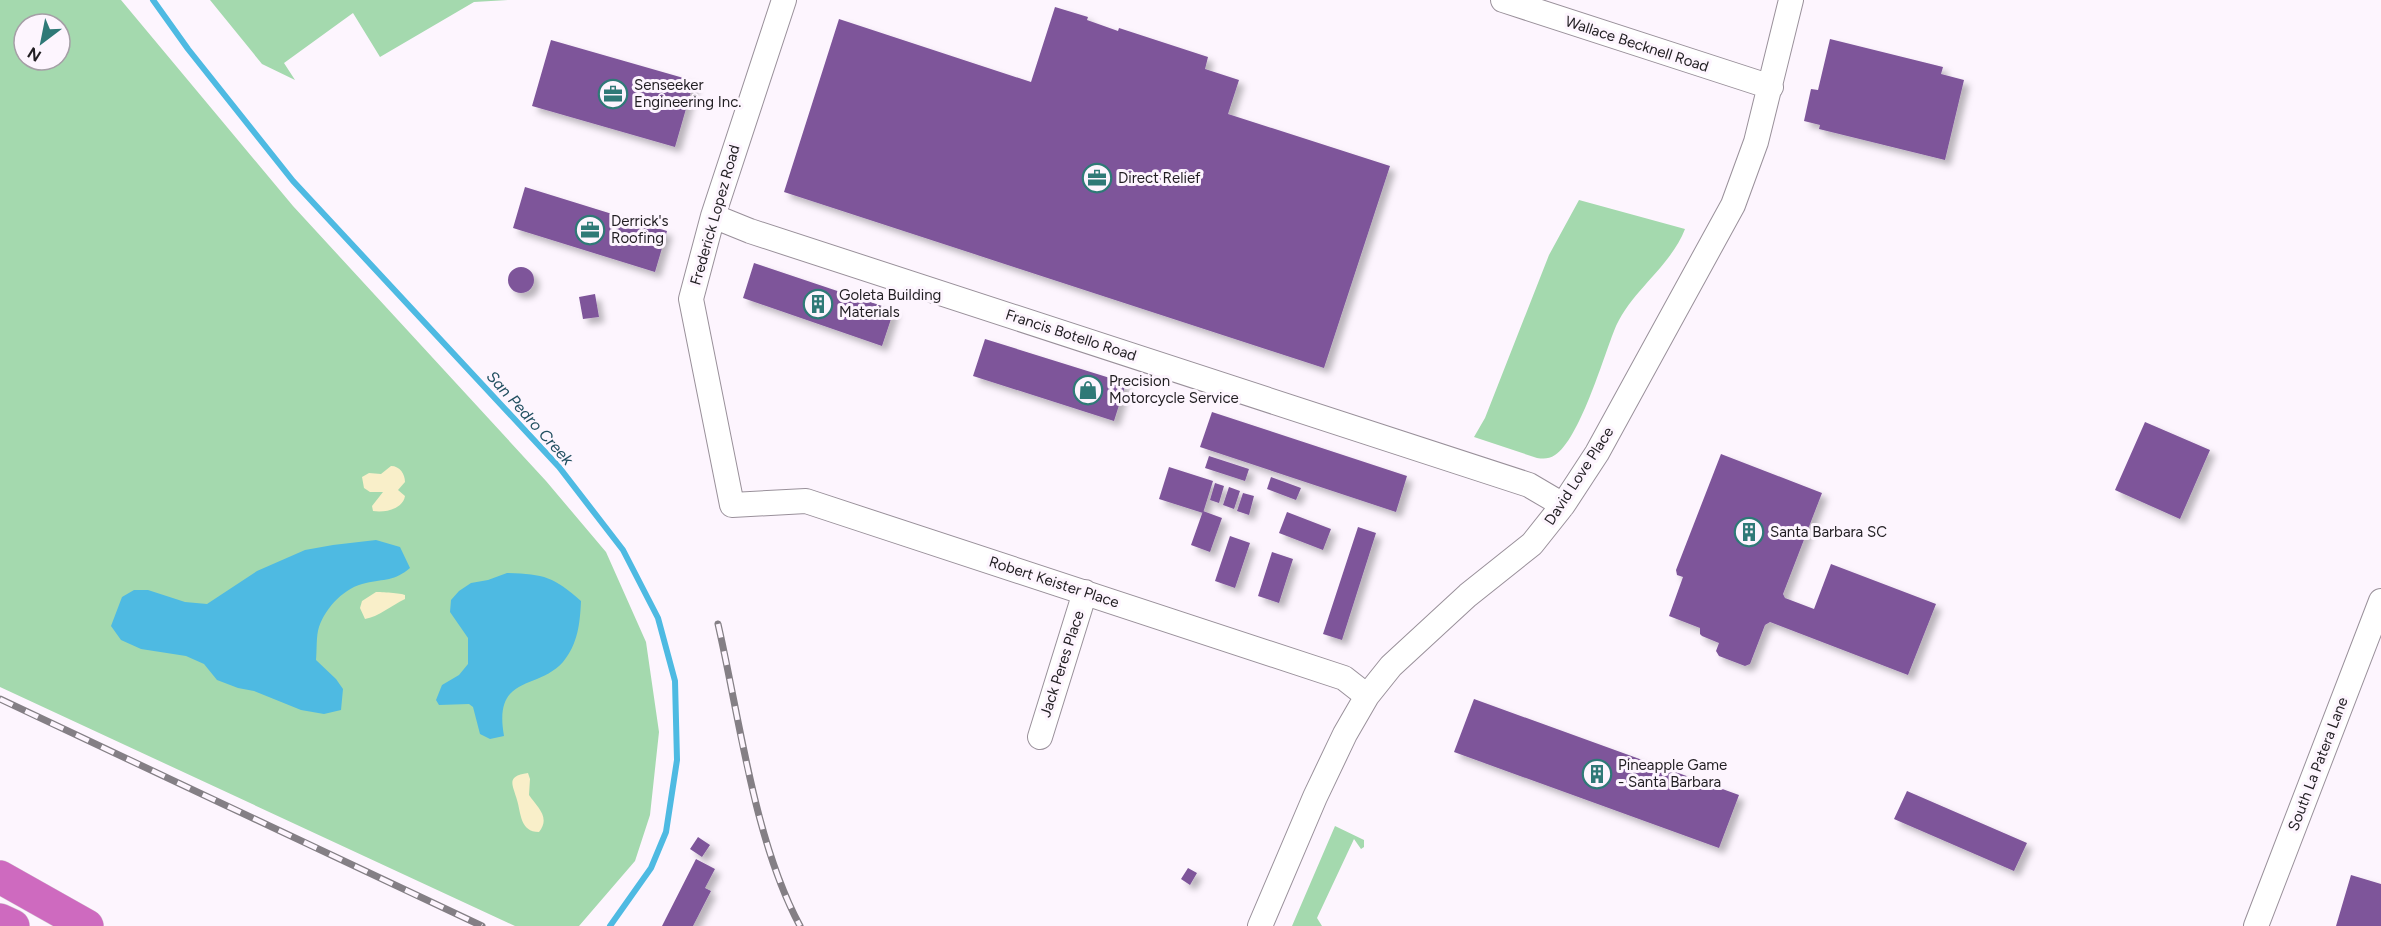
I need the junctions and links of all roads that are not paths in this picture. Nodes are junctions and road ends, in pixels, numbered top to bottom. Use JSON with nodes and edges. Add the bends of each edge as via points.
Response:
{"nodes":[{"id":1,"x":784,"y":0,"type":"edge"},
{"id":2,"x":1503,"y":0,"type":"edge"},
{"id":3,"x":1791,"y":0,"type":"edge"},
{"id":4,"x":1771,"y":87,"type":"junction"},
{"id":5,"x":713,"y":216,"type":"junction"},
{"id":6,"x":732,"y":505,"type":"joint"},
{"id":7,"x":1563,"y":505,"type":"junction"},
{"id":8,"x":1085,"y":592,"type":"junction"},
{"id":9,"x":2381,"y":601,"type":"edge"},
{"id":10,"x":1367,"y":696,"type":"junction"},
{"id":11,"x":1040,"y":737,"type":"dead end"},
{"id":12,"x":0,"y":877,"type":"edge"},
{"id":13,"x":0,"y":920,"type":"edge"},
{"id":14,"x":13,"y":926,"type":"edge"},
{"id":15,"x":87,"y":926,"type":"edge"},
{"id":16,"x":1260,"y":926,"type":"edge"},
{"id":17,"x":2256,"y":926,"type":"edge"}],
"edges":[{"from":1,"to":5,"type":"street","name":"Frederick Lopez Road"},
{"from":2,"to":4,"type":"street","name":"Wallace Becknell Road"},
{"from":3,"to":4,"type":"street","name":"David Love Place"},
{"from":4,"to":7,"type":"street","name":"David Love Place","via":[[1733,206],[1597,453]]},
{"from":5,"to":6,"type":"street","name":"Frederick Lopez Road","via":[[691,299]]},
{"from":5,"to":7,"type":"street","name":"Francis Botello Road","via":[[1529,484]]},
{"from":6,"to":8,"type":"street","name":"Robert Keister Place","via":[[806,501]]},
{"from":7,"to":10,"type":"street","name":"David Love Place","via":[[1532,544],[1450,611],[1391,666]]},
{"from":8,"to":10,"type":"street","name":"Robert Keister Place","via":[[1344,678]]},
{"from":8,"to":11,"type":"street","name":"Jack Peres Place"},
{"from":9,"to":17,"type":"street","name":"South La Patera Lane"},
{"from":10,"to":16,"type":"street","name":"David Love Place","via":[[1325,776]]},
{"from":12,"to":15,"type":"highway"},
{"from":13,"to":14,"type":"highway"}]}
